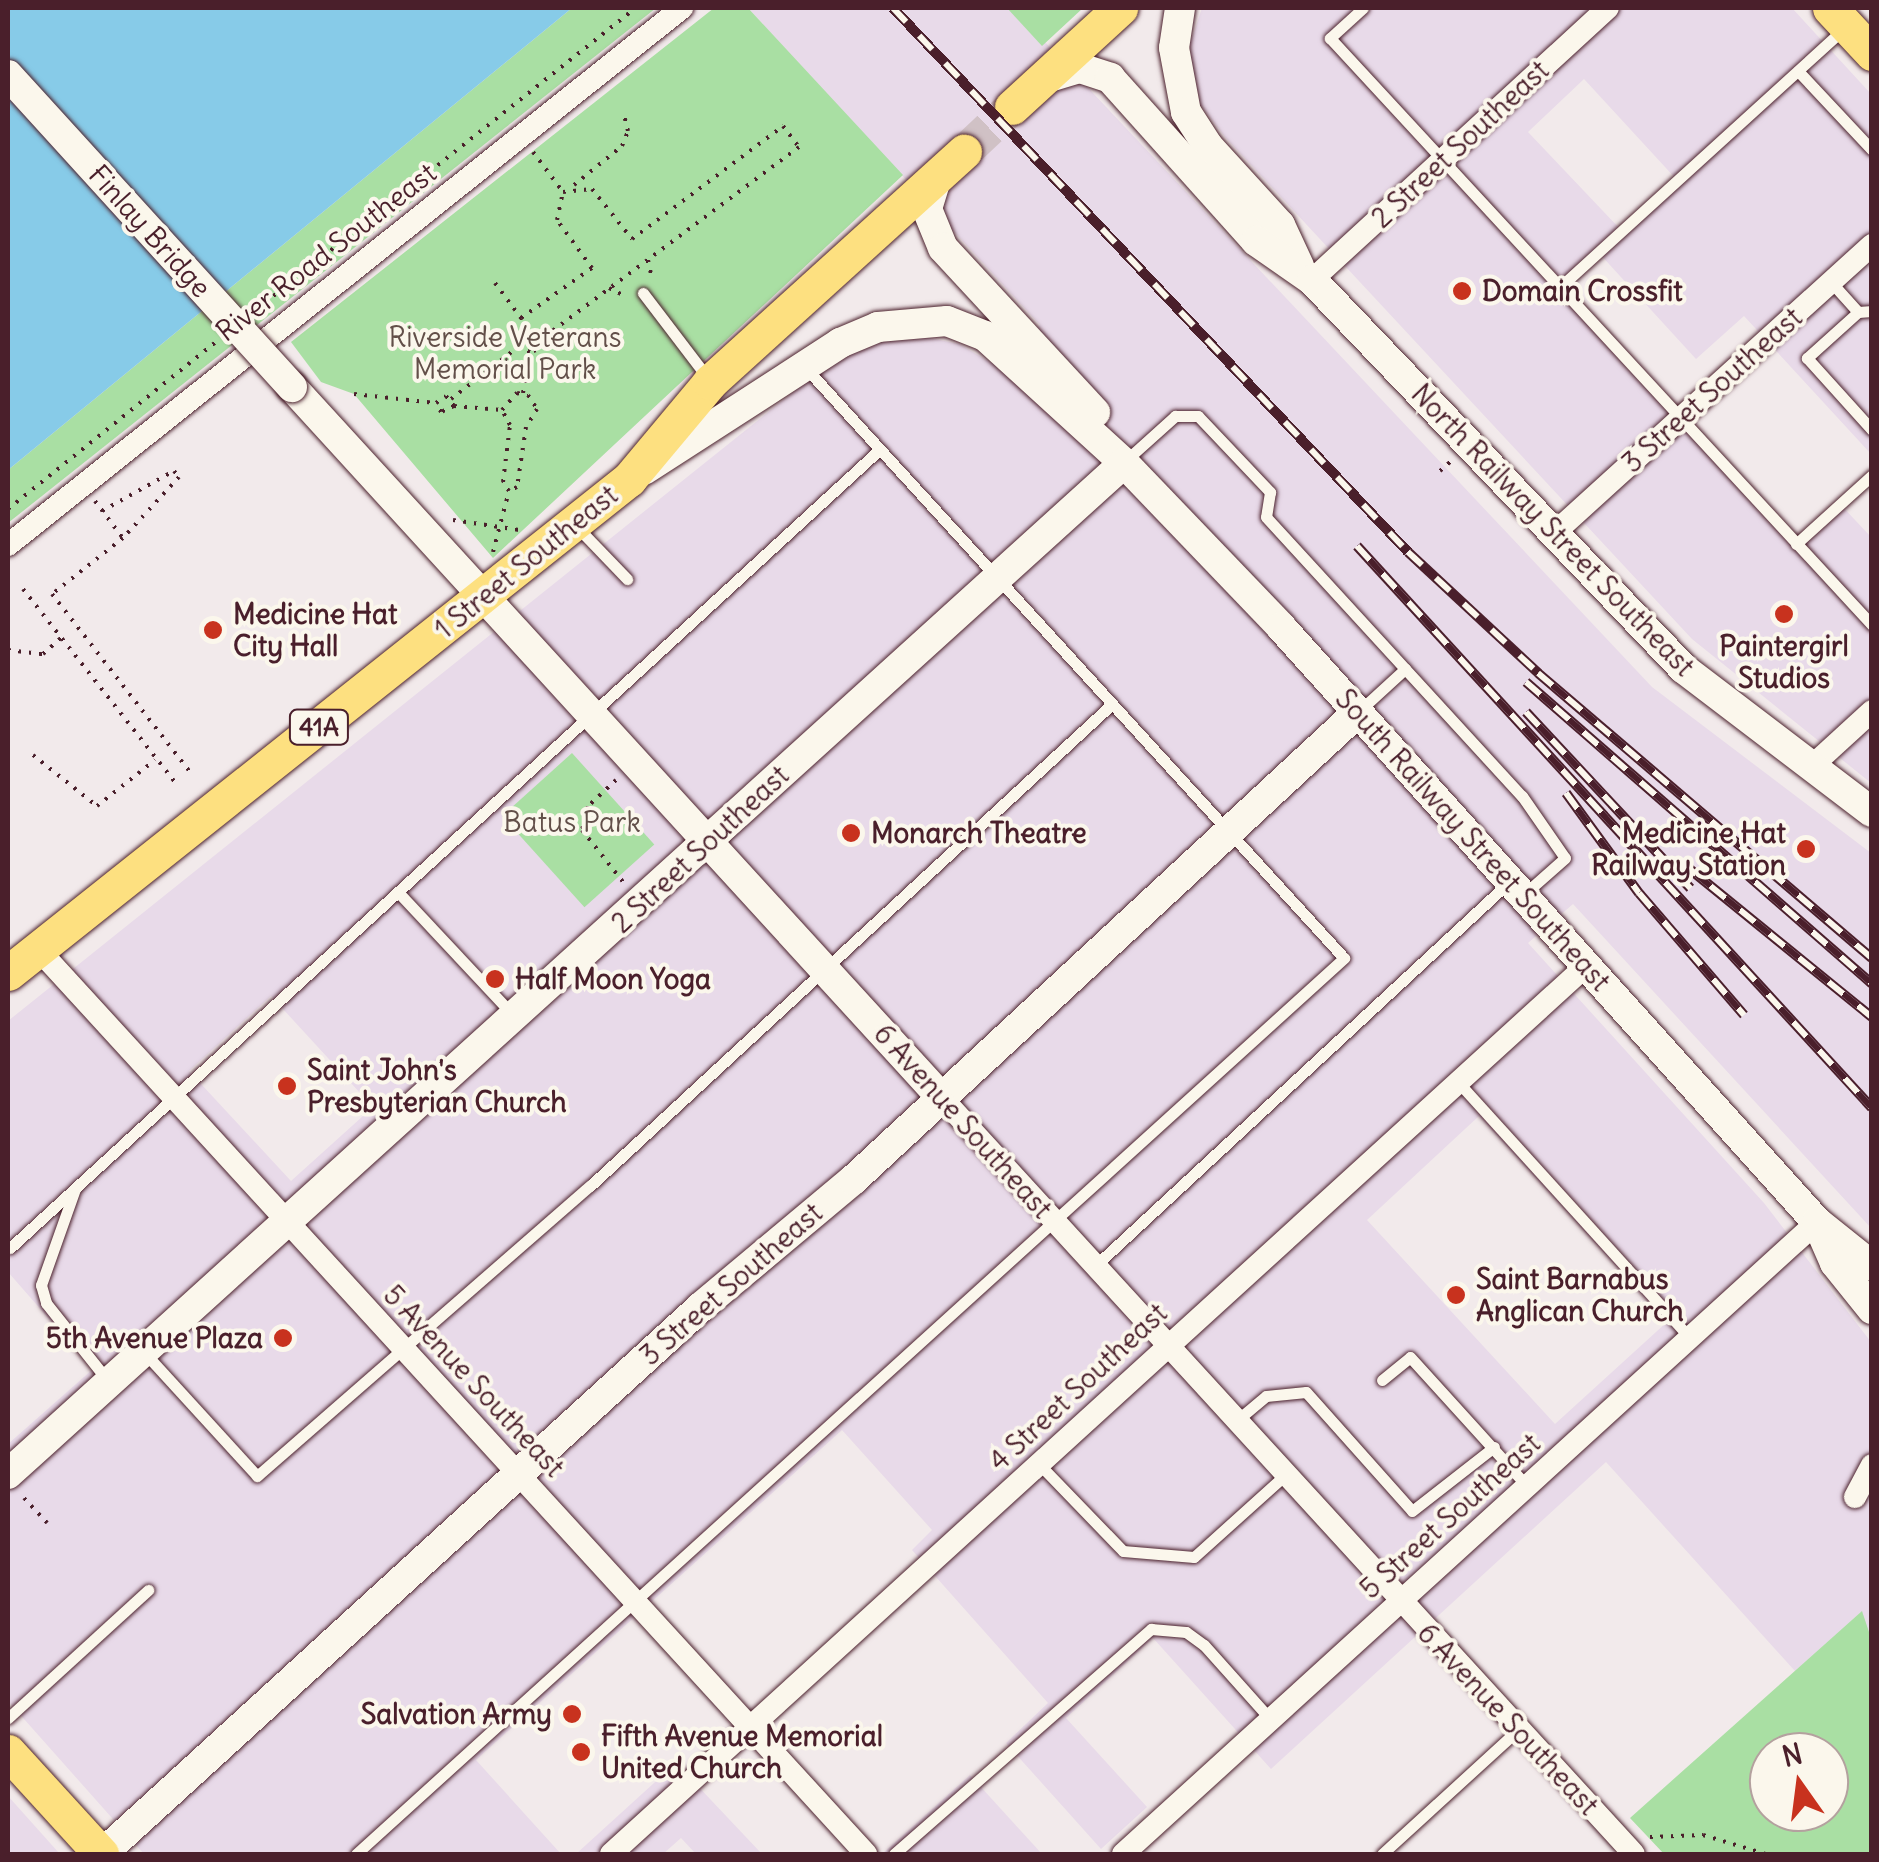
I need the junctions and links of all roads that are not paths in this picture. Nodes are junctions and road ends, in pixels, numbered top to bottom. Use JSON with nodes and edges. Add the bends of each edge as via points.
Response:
{"nodes":[{"id":1,"x":682,"y":8,"type":"edge"},
{"id":2,"x":1120,"y":8,"type":"edge"},
{"id":3,"x":1180,"y":8,"type":"edge"},
{"id":4,"x":1363,"y":8,"type":"edge"},
{"id":5,"x":1608,"y":8,"type":"edge"},
{"id":6,"x":1838,"y":17,"type":"edge"},
{"id":7,"x":1872,"y":53,"type":"edge"},
{"id":8,"x":1798,"y":71,"type":"junction"},
{"id":9,"x":8,"y":75,"type":"edge"},
{"id":10,"x":1043,"y":79,"type":"junction"},
{"id":11,"x":1012,"y":107,"type":"tunnel mouth"},
{"id":12,"x":1872,"y":150,"type":"edge"},
{"id":13,"x":964,"y":152,"type":"tunnel mouth"},
{"id":14,"x":1442,"y":160,"type":"junction"},
{"id":15,"x":937,"y":176,"type":"junction"},
{"id":16,"x":1872,"y":245,"type":"edge"},
{"id":17,"x":1305,"y":273,"type":"junction"},
{"id":18,"x":1831,"y":282,"type":"junction"},
{"id":19,"x":1560,"y":287,"type":"junction"},
{"id":20,"x":643,"y":293,"type":"dead end"},
{"id":21,"x":1865,"y":312,"type":"edge"},
{"id":22,"x":804,"y":366,"type":"junction"},
{"id":23,"x":710,"y":382,"type":"junction"},
{"id":24,"x":292,"y":386,"type":"joint"},
{"id":25,"x":1681,"y":418,"type":"junction"},
{"id":26,"x":1872,"y":430,"type":"edge"},
{"id":27,"x":880,"y":449,"type":"junction"},
{"id":28,"x":1124,"y":462,"type":"junction"},
{"id":29,"x":1872,"y":475,"type":"edge"},
{"id":30,"x":629,"y":479,"type":"junction"},
{"id":31,"x":572,"y":522,"type":"junction"},
{"id":32,"x":1552,"y":535,"type":"junction"},
{"id":33,"x":1796,"y":544,"type":"junction"},
{"id":34,"x":8,"y":545,"type":"edge"},
{"id":35,"x":998,"y":578,"type":"junction"},
{"id":36,"x":627,"y":579,"type":"dead end"},
{"id":37,"x":484,"y":598,"type":"junction"},
{"id":38,"x":1872,"y":625,"type":"edge"},
{"id":39,"x":1405,"y":668,"type":"junction"},
{"id":40,"x":1112,"y":704,"type":"junction"},
{"id":41,"x":595,"y":711,"type":"junction"},
{"id":42,"x":1872,"y":711,"type":"edge"},
{"id":43,"x":1358,"y":712,"type":"junction"},
{"id":44,"x":1812,"y":766,"type":"junction"},
{"id":45,"x":1872,"y":812,"type":"edge"},
{"id":46,"x":1228,"y":832,"type":"junction"},
{"id":47,"x":710,"y":840,"type":"junction"},
{"id":48,"x":1517,"y":888,"type":"junction"},
{"id":49,"x":398,"y":892,"type":"junction"},
{"id":50,"x":38,"y":949,"type":"junction"},
{"id":51,"x":1587,"y":965,"type":"junction"},
{"id":52,"x":826,"y":968,"type":"junction"},
{"id":53,"x":8,"y":973,"type":"edge"},
{"id":54,"x":516,"y":1018,"type":"junction"},
{"id":55,"x":1458,"y":1082,"type":"junction"},
{"id":56,"x":176,"y":1096,"type":"junction"},
{"id":57,"x":942,"y":1097,"type":"junction"},
{"id":58,"x":76,"y":1187,"type":"junction"},
{"id":59,"x":285,"y":1220,"type":"junction"},
{"id":60,"x":1054,"y":1222,"type":"junction"},
{"id":61,"x":1817,"y":1222,"type":"junction"},
{"id":62,"x":10,"y":1248,"type":"edge"},
{"id":63,"x":1872,"y":1266,"type":"edge"},
{"id":64,"x":1094,"y":1267,"type":"junction"},
{"id":65,"x":1872,"y":1309,"type":"edge"},
{"id":66,"x":1690,"y":1338,"type":"junction"},
{"id":67,"x":400,"y":1346,"type":"junction"},
{"id":68,"x":1167,"y":1346,"type":"junction"},
{"id":69,"x":142,"y":1350,"type":"junction"},
{"id":70,"x":1382,"y":1380,"type":"dead end"},
{"id":71,"x":108,"y":1382,"type":"junction"},
{"id":72,"x":1235,"y":1422,"type":"junction"},
{"id":73,"x":1494,"y":1447,"type":"junction"},
{"id":74,"x":1039,"y":1464,"type":"junction"},
{"id":75,"x":1872,"y":1465,"type":"edge"},
{"id":76,"x":518,"y":1473,"type":"junction"},
{"id":77,"x":1284,"y":1475,"type":"junction"},
{"id":78,"x":16,"y":1486,"type":"edge"},
{"id":79,"x":1528,"y":1486,"type":"junction"},
{"id":80,"x":1855,"y":1498,"type":"dead end"},
{"id":81,"x":148,"y":1590,"type":"dead end"},
{"id":82,"x":635,"y":1599,"type":"junction"},
{"id":83,"x":1399,"y":1602,"type":"junction"},
{"id":84,"x":8,"y":1718,"type":"edge"},
{"id":85,"x":1271,"y":1720,"type":"junction"},
{"id":86,"x":751,"y":1727,"type":"junction"},
{"id":87,"x":1518,"y":1730,"type":"junction"},
{"id":88,"x":8,"y":1752,"type":"edge"},
{"id":89,"x":1640,"y":1850,"type":"edge"},
{"id":90,"x":1388,"y":1852,"type":"edge"},
{"id":91,"x":101,"y":1854,"type":"edge"},
{"id":92,"x":356,"y":1854,"type":"edge"},
{"id":93,"x":611,"y":1854,"type":"edge"},
{"id":94,"x":866,"y":1854,"type":"edge"},
{"id":95,"x":894,"y":1854,"type":"edge"},
{"id":96,"x":1123,"y":1854,"type":"edge"}],
"edges":[{"from":1,"to":34,"type":"street","name":"River Road Southeast"},
{"from":2,"to":10,"type":"main road"},
{"from":3,"to":17,"type":"street","name":"North Railway Street Southeast","via":[[1174,48],[1186,112],[1280,225]]},
{"from":4,"to":14,"type":"lane","via":[[1330,38]]},
{"from":5,"to":14,"type":"street","name":"2 Street Southeast"},
{"from":6,"to":7,"type":"main road"},
{"from":6,"to":8,"type":"lane"},
{"from":8,"to":12,"type":"lane"},
{"from":8,"to":19,"type":"lane"},
{"from":9,"to":24,"type":"street","name":"Finlay Bridge","bridge":true},
{"from":10,"to":11,"type":"main road"},
{"from":10,"to":17,"type":"street","name":"North Railway Street Southeast","via":[[1080,68],[1110,78],[1256,240]]},
{"from":13,"to":15,"type":"main road","name":"1 Street Southeast","number":"41A"},
{"from":14,"to":17,"type":"street","name":"2 Street Southeast"},
{"from":14,"to":19,"type":"lane"},
{"from":15,"to":23,"type":"main road","name":"1 Street Southeast","number":"41A"},
{"from":15,"to":28,"type":"street","name":"South Railway Street Southeast","via":[[927,209],[934,234],[1096,414]]},
{"from":16,"to":18,"type":"street","name":"3 Street Southeast"},
{"from":17,"to":32,"type":"street","name":"North Railway Street Southeast"},
{"from":18,"to":21,"type":"lane"},
{"from":18,"to":25,"type":"street","name":"3 Street Southeast"},
{"from":19,"to":25,"type":"lane"},
{"from":20,"to":23,"type":"lane"},
{"from":21,"to":26,"type":"lane","via":[[1807,358]]},
{"from":22,"to":27,"type":"lane"},
{"from":22,"to":28,"type":"street","name":"South Railway Street Southeast","via":[[878,326],[946,321],[984,336]]},
{"from":22,"to":30,"type":"street","name":"South Railway Street Southeast"},
{"from":23,"to":30,"type":"main road","name":"1 Street Southeast","number":"41A"},
{"from":24,"to":37,"type":"street","name":"6 Avenue Southeast"},
{"from":25,"to":32,"type":"street","name":"3 Street Southeast"},
{"from":25,"to":33,"type":"lane"},
{"from":27,"to":35,"type":"lane"},
{"from":27,"to":41,"type":"lane"},
{"from":28,"to":35,"type":"street","name":"2 Street Southeast"},
{"from":28,"to":39,"type":"lane","via":[[1175,416],[1198,416],[1270,492],[1266,517]]},
{"from":28,"to":43,"type":"street","name":"South Railway Street Southeast"},
{"from":29,"to":33,"type":"lane"},
{"from":30,"to":31,"type":"main road","name":"1 Street Southeast","number":"41A"},
{"from":31,"to":36,"type":"lane"},
{"from":31,"to":37,"type":"main road","name":"1 Street Southeast","number":"41A"},
{"from":32,"to":44,"type":"street","name":"North Railway Street Southeast","via":[[1684,669]]},
{"from":33,"to":38,"type":"lane"},
{"from":35,"to":40,"type":"lane"},
{"from":35,"to":47,"type":"street","name":"2 Street Southeast"},
{"from":37,"to":41,"type":"street","name":"6 Avenue Southeast"},
{"from":37,"to":50,"type":"main road","name":"1 Street Southeast","number":"41A"},
{"from":39,"to":43,"type":"lane"},
{"from":39,"to":48,"type":"lane","via":[[1522,796],[1565,858]]},
{"from":40,"to":46,"type":"lane"},
{"from":40,"to":52,"type":"lane"},
{"from":41,"to":47,"type":"street","name":"6 Avenue Southeast"},
{"from":41,"to":49,"type":"lane"},
{"from":42,"to":44,"type":"street"},
{"from":43,"to":46,"type":"street","name":"3 Street Southeast"},
{"from":43,"to":48,"type":"street","name":"South Railway Street Southeast"},
{"from":44,"to":45,"type":"street","name":"North Railway Street Southeast"},
{"from":46,"to":57,"type":"street","name":"3 Street Southeast"},
{"from":46,"to":60,"type":"lane","via":[[1344,958]]},
{"from":47,"to":52,"type":"street","name":"6 Avenue Southeast"},
{"from":47,"to":54,"type":"street","name":"2 Street Southeast"},
{"from":48,"to":51,"type":"street","name":"South Railway Street Southeast"},
{"from":48,"to":64,"type":"lane"},
{"from":49,"to":54,"type":"lane"},
{"from":49,"to":56,"type":"lane"},
{"from":50,"to":53,"type":"main road","name":"1 Street Southeast","number":"41A"},
{"from":50,"to":56,"type":"street","name":"5 Avenue Southeast"},
{"from":51,"to":55,"type":"street","name":"4 Street Southeast"},
{"from":51,"to":61,"type":"street","name":"South Railway Street Southeast"},
{"from":52,"to":57,"type":"street","name":"6 Avenue Southeast"},
{"from":52,"to":67,"type":"lane","via":[[590,1186]]},
{"from":54,"to":59,"type":"street","name":"2 Street Southeast"},
{"from":55,"to":66,"type":"lane"},
{"from":55,"to":68,"type":"street","name":"4 Street Southeast"},
{"from":56,"to":58,"type":"lane"},
{"from":56,"to":59,"type":"street","name":"5 Avenue Southeast"},
{"from":57,"to":60,"type":"street","name":"6 Avenue Southeast"},
{"from":57,"to":76,"type":"street","name":"3 Street Southeast"},
{"from":58,"to":62,"type":"lane"},
{"from":58,"to":71,"type":"lane","via":[[40,1284],[46,1303]]},
{"from":59,"to":67,"type":"street","name":"5 Avenue Southeast"},
{"from":59,"to":69,"type":"street","name":"2 Street Southeast"},
{"from":60,"to":64,"type":"street","name":"6 Avenue Southeast"},
{"from":60,"to":82,"type":"lane"},
{"from":61,"to":63,"type":"street","name":"South Railway Street Southeast"},
{"from":61,"to":65,"type":"street","name":"South Railway Street Southeast","via":[[1835,1262]]},
{"from":61,"to":66,"type":"street","name":"5 Street Southeast"},
{"from":64,"to":68,"type":"street","name":"6 Avenue Southeast"},
{"from":66,"to":79,"type":"street","name":"5 Street Southeast"},
{"from":67,"to":69,"type":"lane","via":[[257,1476]]},
{"from":67,"to":76,"type":"street","name":"5 Avenue Southeast"},
{"from":68,"to":72,"type":"street","name":"6 Avenue Southeast"},
{"from":68,"to":74,"type":"street","name":"4 Street Southeast"},
{"from":69,"to":71,"type":"street","name":"2 Street Southeast"},
{"from":70,"to":73,"type":"lane","via":[[1410,1357]]},
{"from":71,"to":78,"type":"street","name":"2 Street Southeast"},
{"from":72,"to":73,"type":"lane","via":[[1266,1396],[1306,1392],[1412,1511]]},
{"from":72,"to":77,"type":"street","name":"6 Avenue Southeast"},
{"from":73,"to":79,"type":"lane"},
{"from":74,"to":77,"type":"lane","via":[[1124,1551],[1194,1557]]},
{"from":74,"to":86,"type":"street","name":"4 Street Southeast"},
{"from":75,"to":80,"type":"street"},
{"from":76,"to":82,"type":"street","name":"5 Avenue Southeast"},
{"from":76,"to":91,"type":"street","name":"3 Street Southeast"},
{"from":77,"to":83,"type":"street","name":"6 Avenue Southeast"},
{"from":79,"to":83,"type":"street","name":"5 Street Southeast"},
{"from":81,"to":84,"type":"lane"},
{"from":82,"to":86,"type":"street","name":"5 Avenue Southeast"},
{"from":82,"to":92,"type":"lane"},
{"from":83,"to":85,"type":"street","name":"5 Street Southeast"},
{"from":83,"to":87,"type":"street","name":"6 Avenue Southeast"},
{"from":85,"to":95,"type":"lane","via":[[1195,1638],[1168,1627],[1152,1630]]},
{"from":85,"to":96,"type":"street","name":"5 Street Southeast"},
{"from":86,"to":93,"type":"street","name":"4 Street Southeast"},
{"from":86,"to":94,"type":"street","name":"5 Avenue Southeast"},
{"from":87,"to":89,"type":"street","name":"6 Avenue Southeast"},
{"from":87,"to":90,"type":"lane"},
{"from":88,"to":91,"type":"main road"}]}
